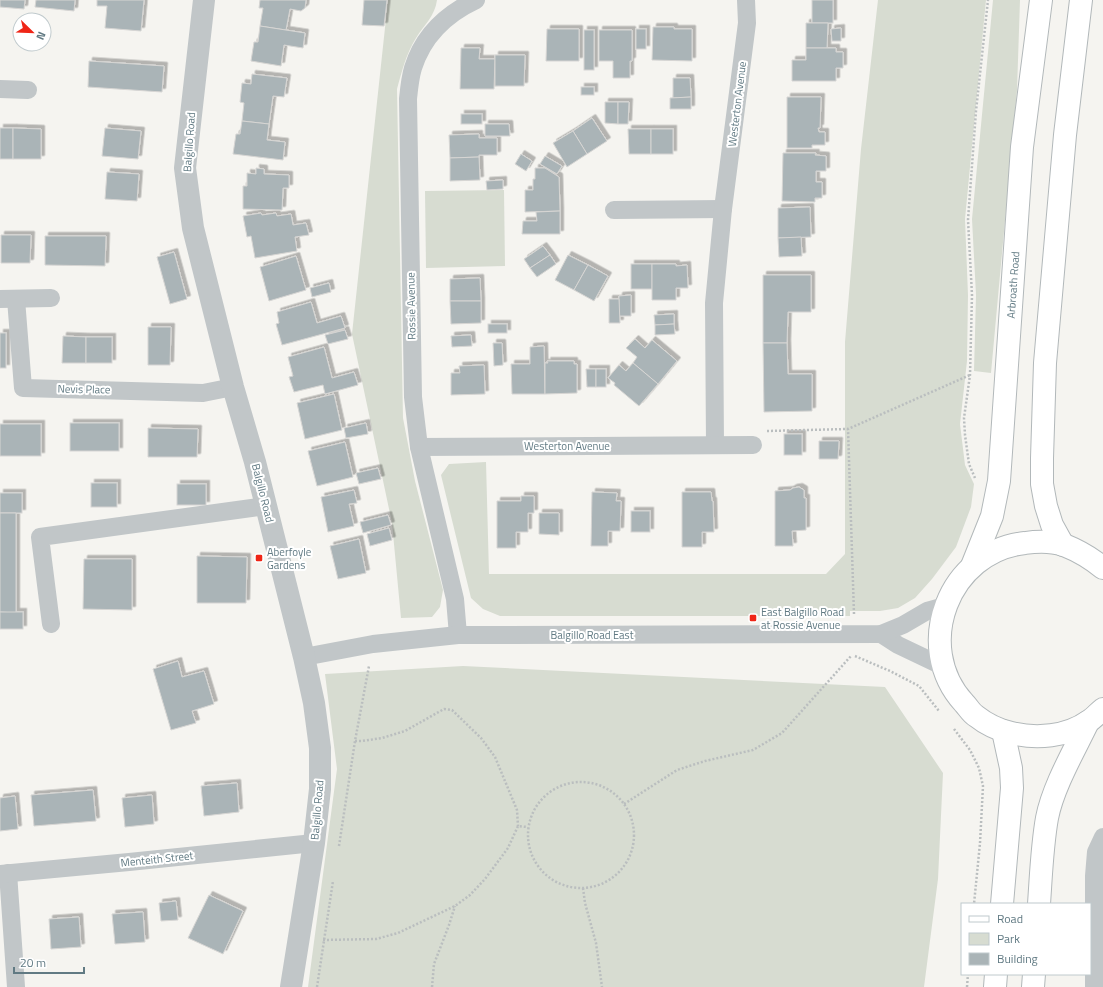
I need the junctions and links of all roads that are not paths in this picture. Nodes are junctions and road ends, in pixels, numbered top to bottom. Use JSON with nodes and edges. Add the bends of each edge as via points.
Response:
{"nodes":[{"id":1,"x":204,"y":0,"type":"edge"},
{"id":2,"x":746,"y":0,"type":"edge"},
{"id":3,"x":1041,"y":0,"type":"edge"},
{"id":4,"x":1082,"y":0,"type":"edge"},
{"id":5,"x":464,"y":2,"type":"edge"},
{"id":6,"x":0,"y":88,"type":"edge"},
{"id":7,"x":28,"y":90,"type":"dead end"},
{"id":8,"x":723,"y":209,"type":"junction"},
{"id":9,"x":614,"y":210,"type":"dead end"},
{"id":10,"x":51,"y":298,"type":"dead end"},
{"id":11,"x":8,"y":299,"type":"edge"},
{"id":12,"x":233,"y":387,"type":"junction"},
{"id":13,"x":715,"y":445,"type":"junction"},
{"id":14,"x":753,"y":445,"type":"road end"},
{"id":15,"x":419,"y":448,"type":"junction"},
{"id":16,"x":266,"y":506,"type":"junction"},
{"id":17,"x":1063,"y":545,"type":"junction"},
{"id":18,"x":972,"y":566,"type":"junction"},
{"id":19,"x":1103,"y":568,"type":"edge"},
{"id":20,"x":945,"y":606,"type":"junction"},
{"id":21,"x":51,"y":624,"type":"dead end"},
{"id":22,"x":881,"y":634,"type":"junction"},
{"id":23,"x":458,"y":635,"type":"junction"},
{"id":24,"x":304,"y":658,"type":"junction"},
{"id":25,"x":942,"y":666,"type":"junction"},
{"id":26,"x":1096,"y":716,"type":"edge"},
{"id":27,"x":1003,"y":731,"type":"junction"},
{"id":28,"x":1103,"y":837,"type":"edge"},
{"id":29,"x":314,"y":843,"type":"junction"},
{"id":30,"x":4,"y":874,"type":"edge"},
{"id":31,"x":1002,"y":903,"type":"edge"},
{"id":32,"x":1039,"y":903,"type":"edge"},
{"id":33,"x":996,"y":975,"type":"edge"},
{"id":34,"x":1034,"y":975,"type":"edge"},
{"id":35,"x":16,"y":987,"type":"edge"},
{"id":36,"x":291,"y":987,"type":"edge"},
{"id":37,"x":995,"y":987,"type":"edge"},
{"id":38,"x":1033,"y":987,"type":"edge"},
{"id":39,"x":1094,"y":987,"type":"edge"}],
"edges":[{"from":1,"to":12,"type":"street","name":"Balgillo Road","via":[[185,168],[193,228]]},
{"from":2,"to":8,"type":"street","name":"Westerton Avenue","via":[[747,23]]},
{"from":3,"to":18,"type":"main road","name":"Arbroath Road","via":[[1022,146],[999,481],[992,516]]},
{"from":4,"to":17,"type":"main road","via":[[1065,135],[1045,363],[1042,484],[1052,525]]},
{"from":5,"to":15,"type":"street","name":"Rossie Avenue","via":[[438,25],[422,45],[413,69],[408,99],[413,397]]},
{"from":6,"to":7,"type":"street"},
{"from":8,"to":9,"type":"street"},
{"from":8,"to":13,"type":"street","name":"Westerton Avenue","via":[[714,303]]},
{"from":10,"to":11,"type":"street","name":"Nevis Place"},
{"from":11,"to":12,"type":"street","name":"Nevis Place","via":[[23,388],[203,392]]},
{"from":12,"to":16,"type":"street","name":"Balgillo Road"},
{"from":13,"to":14,"type":"street","name":"Westerton Avenue"},
{"from":13,"to":15,"type":"street","name":"Westerton Avenue"},
{"from":15,"to":23,"type":"street","name":"Rossie Avenue","via":[[455,599]]},
{"from":16,"to":21,"type":"street","via":[[40,537]]},
{"from":16,"to":24,"type":"street","name":"Balgillo Road"},
{"from":17,"to":18,"type":"main road","via":[[1039,541],[1015,544],[992,552]]},
{"from":17,"to":19,"type":"main road","via":[[1085,554]]},
{"from":18,"to":20,"type":"main road","via":[[956,584]]},
{"from":20,"to":22,"type":"street","name":"Balgillo Road East","via":[[927,611]]},
{"from":20,"to":25,"type":"main road","via":[[939,636]]},
{"from":22,"to":23,"type":"street","name":"Balgillo Road East"},
{"from":22,"to":25,"type":"street"},
{"from":23,"to":24,"type":"street","name":"Balgillo Road East","via":[[373,644]]},
{"from":24,"to":29,"type":"street","name":"Balgillo Road","via":[[320,748],[320,789]]},
{"from":25,"to":27,"type":"main road","via":[[955,694],[976,716]]},
{"from":26,"to":27,"type":"main road","via":[[1068,732],[1046,736],[1024,736]]},
{"from":26,"to":32,"type":"main road","via":[[1065,770],[1052,799],[1047,818]]},
{"from":27,"to":31,"type":"main road","via":[[1011,768],[1012,788]]},
{"from":28,"to":39,"type":"street","via":[[1096,852],[1094,876]]},
{"from":29,"to":30,"type":"street","name":"Menteith Street"},
{"from":29,"to":36,"type":"street","name":"Balgillo Road"},
{"from":30,"to":35,"type":"street"},
{"from":33,"to":37,"type":"main road"},
{"from":34,"to":38,"type":"main road"}]}
